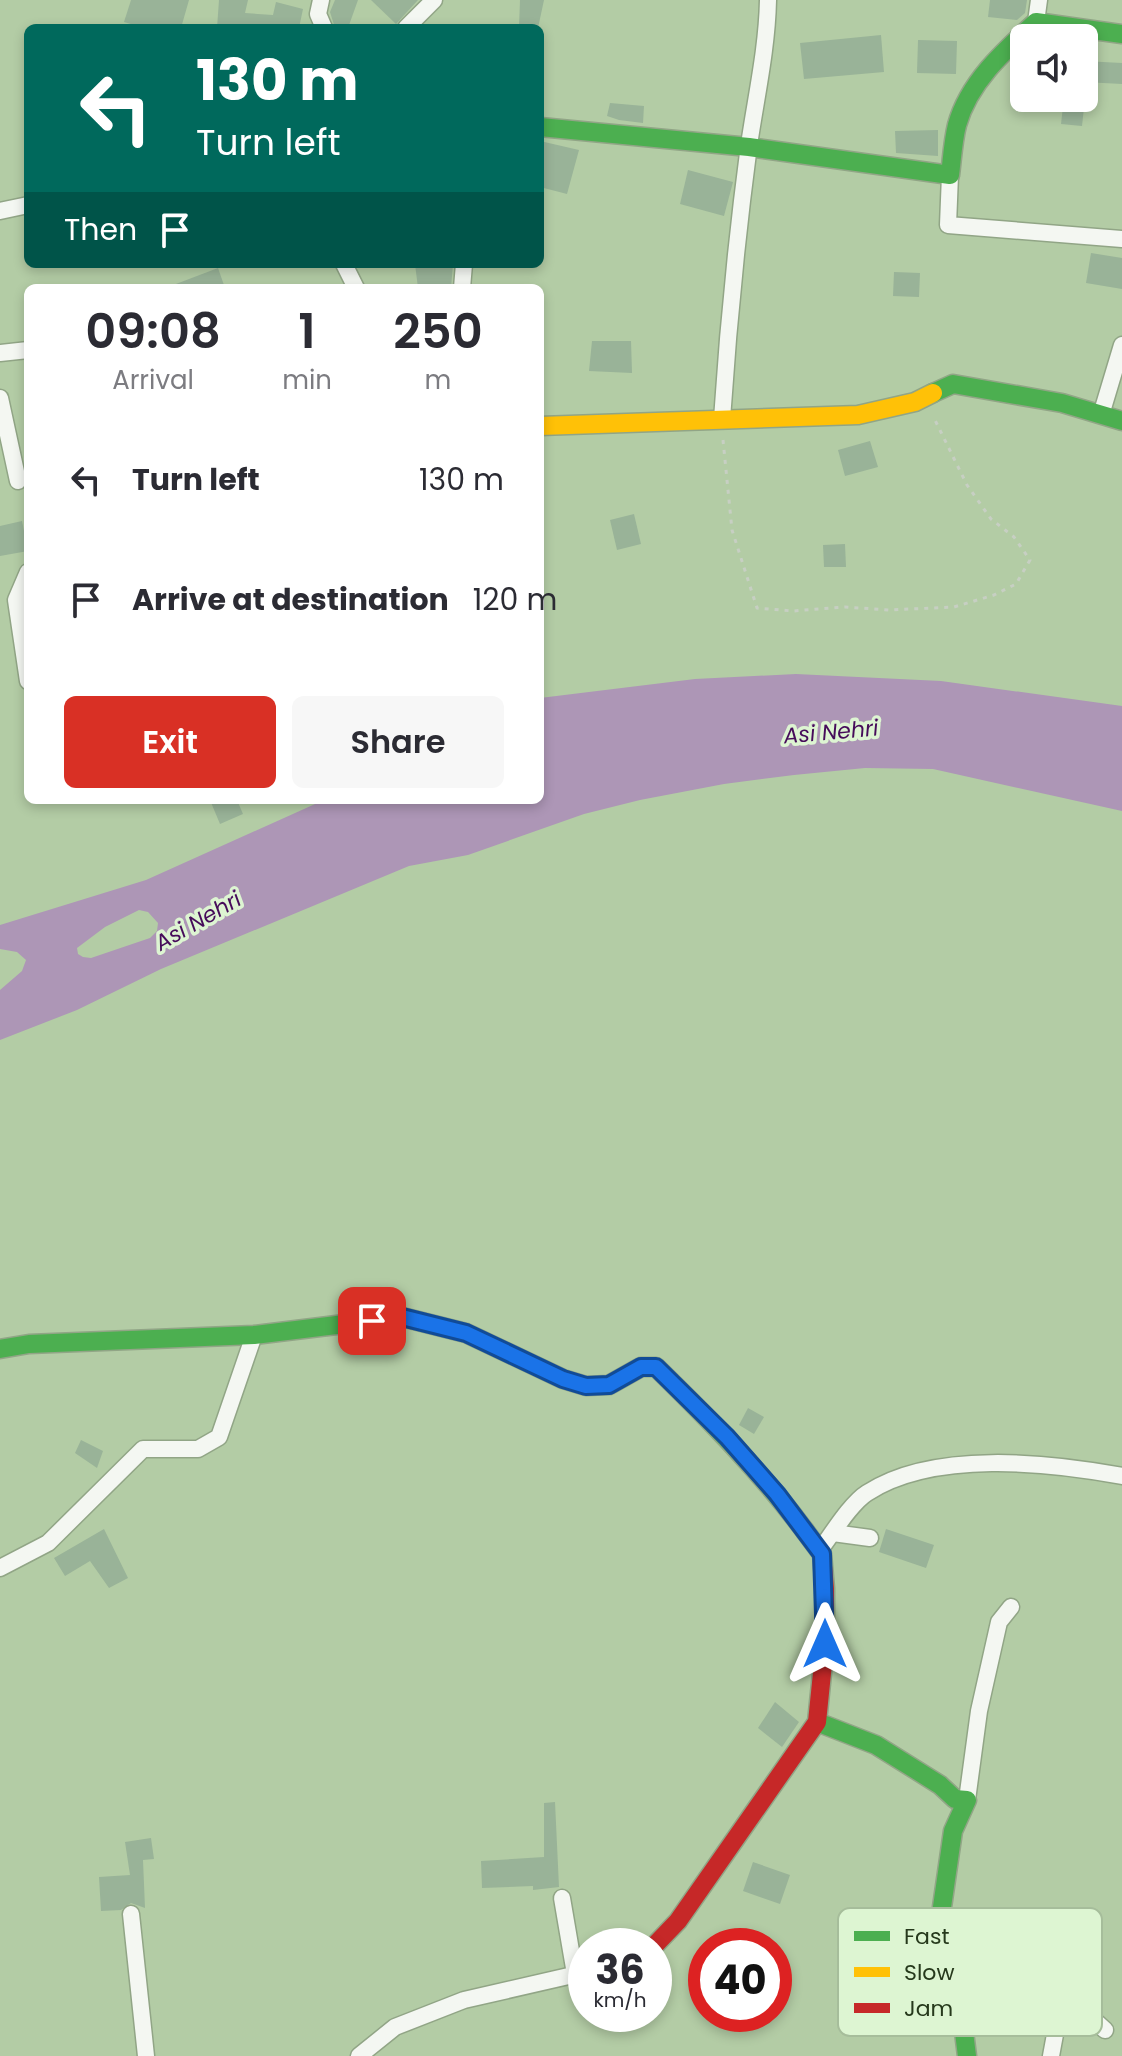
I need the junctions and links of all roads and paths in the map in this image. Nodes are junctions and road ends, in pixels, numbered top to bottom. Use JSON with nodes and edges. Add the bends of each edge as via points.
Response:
{"nodes":[{"id":1,"x":321,"y":0,"type":"edge"},
{"id":2,"x":434,"y":0,"type":"edge"},
{"id":3,"x":768,"y":0,"type":"edge"},
{"id":4,"x":1039,"y":0,"type":"edge"},
{"id":5,"x":1036,"y":22,"type":"junction"},
{"id":6,"x":322,"y":24,"type":"edge"},
{"id":7,"x":410,"y":24,"type":"edge"},
{"id":8,"x":1122,"y":34,"type":"edge"},
{"id":9,"x":544,"y":127,"type":"edge"},
{"id":10,"x":749,"y":147,"type":"junction"},
{"id":11,"x":950,"y":175,"type":"junction"},
{"id":12,"x":24,"y":206,"type":"edge"},
{"id":13,"x":0,"y":211,"type":"edge"},
{"id":14,"x":1122,"y":239,"type":"edge"},
{"id":15,"x":1122,"y":345,"type":"edge"},
{"id":16,"x":24,"y":350,"type":"edge"},
{"id":17,"x":0,"y":353,"type":"edge"},
{"id":18,"x":0,"y":398,"type":"edge"},
{"id":19,"x":923,"y":399,"type":"junction"},
{"id":20,"x":1101,"y":415,"type":"junction"},
{"id":21,"x":722,"y":419,"type":"junction"},
{"id":22,"x":1122,"y":421,"type":"edge"},
{"id":23,"x":544,"y":426,"type":"edge"},
{"id":24,"x":23,"y":480,"type":"edge"},
{"id":25,"x":0,"y":486,"type":"edge"},
{"id":26,"x":24,"y":578,"type":"edge"},
{"id":27,"x":8,"y":602,"type":"edge"},
{"id":28,"x":24,"y":665,"type":"edge"},
{"id":29,"x":254,"y":1335,"type":"junction"},
{"id":30,"x":0,"y":1349,"type":"edge"},
{"id":31,"x":1122,"y":1476,"type":"edge"},
{"id":32,"x":833,"y":1533,"type":"junction"},
{"id":33,"x":870,"y":1538,"type":"dead end"},
{"id":34,"x":820,"y":1550,"type":"junction"},
{"id":35,"x":0,"y":1568,"type":"edge"},
{"id":36,"x":1011,"y":1607,"type":"dead end"},
{"id":37,"x":817,"y":1722,"type":"junction"},
{"id":38,"x":967,"y":1800,"type":"junction"},
{"id":39,"x":562,"y":1898,"type":"dead end"},
{"id":40,"x":942,"y":1908,"type":"edge"},
{"id":41,"x":131,"y":1914,"type":"dead end"},
{"id":42,"x":569,"y":1928,"type":"edge"},
{"id":43,"x":671,"y":1928,"type":"edge"},
{"id":44,"x":568,"y":1976,"type":"edge"},
{"id":45,"x":1102,"y":2027,"type":"edge"},
{"id":46,"x":1105,"y":2030,"type":"dead end"},
{"id":47,"x":964,"y":2036,"type":"edge"},
{"id":48,"x":1055,"y":2036,"type":"edge"},
{"id":49,"x":146,"y":2056,"type":"edge"},
{"id":50,"x":359,"y":2056,"type":"edge"},
{"id":51,"x":967,"y":2056,"type":"edge"},
{"id":52,"x":1051,"y":2056,"type":"edge"}],
"edges":[{"from":1,"to":6,"type":"street"},
{"from":2,"to":7,"type":"street"},
{"from":3,"to":10,"type":"street"},
{"from":4,"to":5,"type":"street"},
{"from":5,"to":8,"type":"street"},
{"from":5,"to":11,"type":"street","via":[[977,81],[958,121]]},
{"from":9,"to":10,"type":"street"},
{"from":10,"to":11,"type":"street"},
{"from":10,"to":21,"type":"street"},
{"from":11,"to":14,"type":"street","via":[[948,225]]},
{"from":12,"to":13,"type":"street"},
{"from":15,"to":20,"type":"street"},
{"from":16,"to":17,"type":"street"},
{"from":18,"to":24,"type":"street"},
{"from":19,"to":20,"type":"street","via":[[953,384]]},
{"from":19,"to":21,"type":"street","via":[[858,415]]},
{"from":19,"to":21,"type":"path","via":[[967,485],[1030,560],[1016,584],[954,607],[757,608],[732,530]]},
{"from":20,"to":22,"type":"street"},
{"from":21,"to":23,"type":"street"},
{"from":24,"to":25,"type":"street"},
{"from":26,"to":27,"type":"street"},
{"from":27,"to":28,"type":"street"},
{"from":29,"to":30,"type":"street"},
{"from":29,"to":34,"type":"street","via":[[402,1317],[466,1333],[586,1386],[609,1385],[641,1367],[656,1367],[727,1437]]},
{"from":29,"to":35,"type":"street","via":[[219,1437],[198,1449],[143,1449],[48,1543]]},
{"from":31,"to":32,"type":"street","via":[[1037,1464],[935,1467],[864,1494]]},
{"from":32,"to":33,"type":"street"},
{"from":32,"to":34,"type":"street"},
{"from":34,"to":37,"type":"street","via":[[825,1644]]},
{"from":36,"to":38,"type":"street","via":[[999,1622]]},
{"from":37,"to":38,"type":"street","via":[[876,1745],[955,1799]]},
{"from":37,"to":43,"type":"street"},
{"from":38,"to":40,"type":"street","via":[[953,1831]]},
{"from":39,"to":42,"type":"street"},
{"from":41,"to":49,"type":"street"},
{"from":44,"to":50,"type":"street","via":[[464,2000],[395,2027]]},
{"from":45,"to":46,"type":"street"},
{"from":47,"to":51,"type":"street"},
{"from":48,"to":52,"type":"street"}]}
